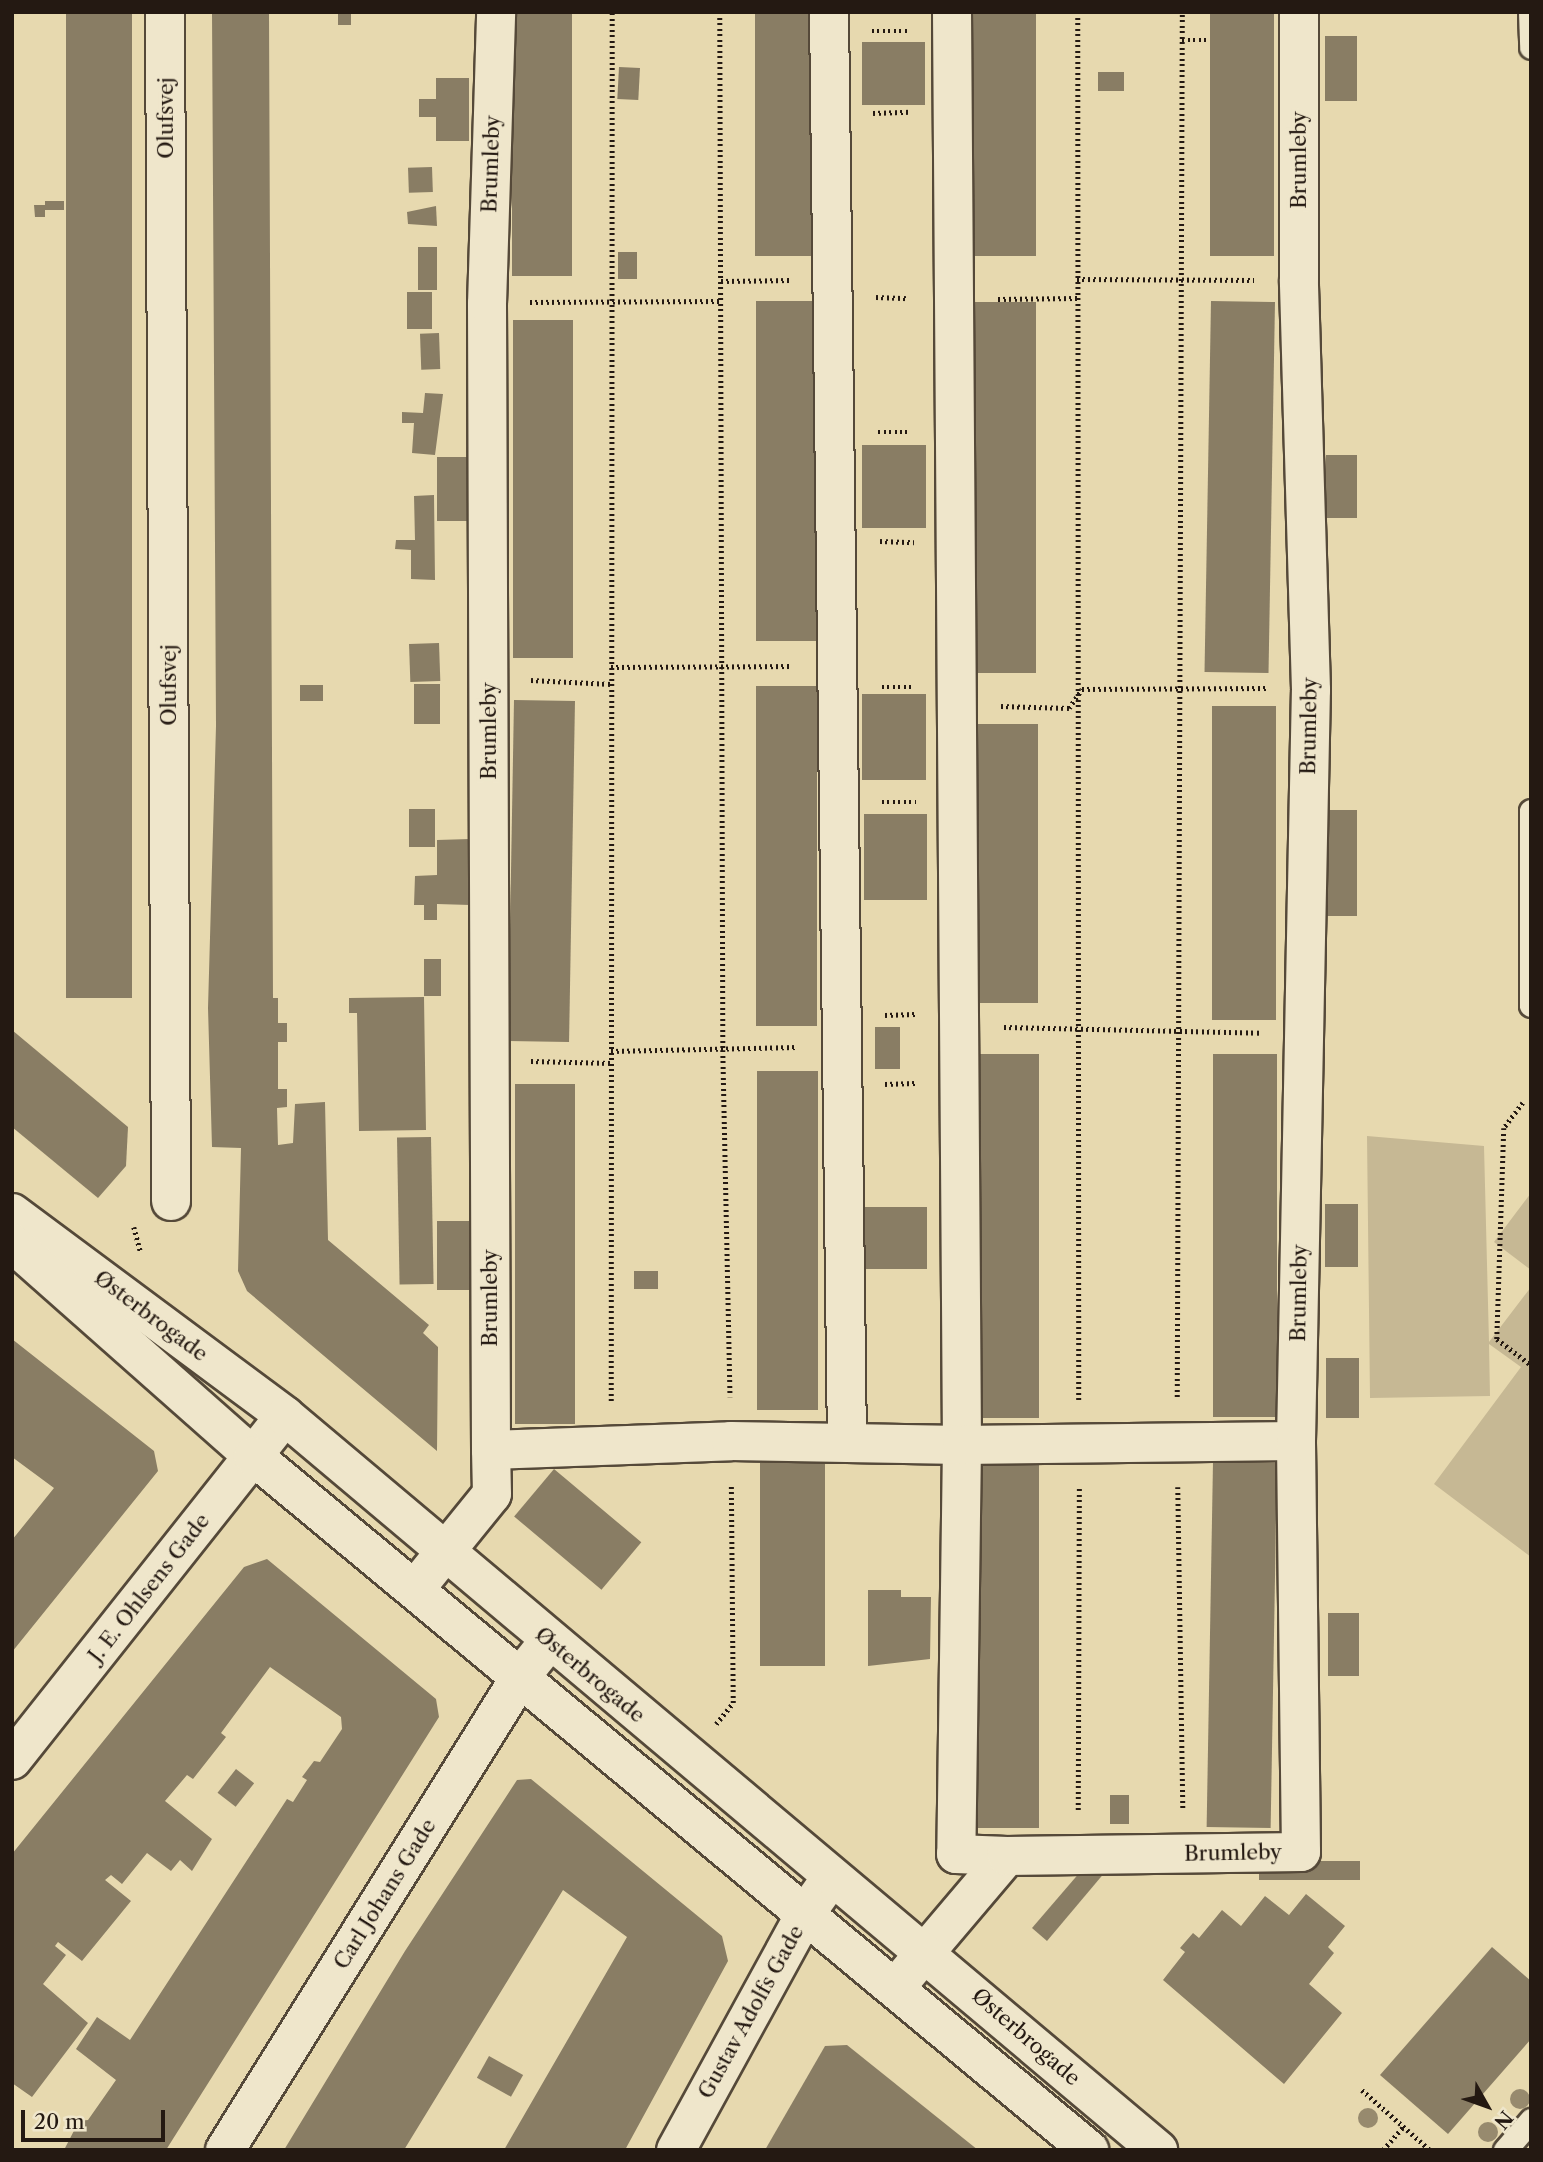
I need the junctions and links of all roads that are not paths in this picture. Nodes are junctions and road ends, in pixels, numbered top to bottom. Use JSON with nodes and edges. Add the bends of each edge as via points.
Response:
{"nodes":[{"id":1,"x":165,"y":12,"type":"edge"},
{"id":2,"x":496,"y":12,"type":"edge"},
{"id":3,"x":1299,"y":12,"type":"edge"},
{"id":4,"x":1530,"y":12,"type":"edge"},
{"id":5,"x":952,"y":21,"type":"edge"},
{"id":6,"x":829,"y":22,"type":"edge"},
{"id":7,"x":1531,"y":47,"type":"edge"},
{"id":8,"x":1531,"y":811,"type":"edge"},
{"id":9,"x":1531,"y":1005,"type":"edge"},
{"id":10,"x":171,"y":1201,"type":"road end"},
{"id":11,"x":12,"y":1213,"type":"edge"},
{"id":12,"x":12,"y":1243,"type":"edge"},
{"id":13,"x":285,"y":1416,"type":"junction"},
{"id":14,"x":1296,"y":1441,"type":"junction"},
{"id":15,"x":847,"y":1442,"type":"junction"},
{"id":16,"x":962,"y":1445,"type":"junction"},
{"id":17,"x":491,"y":1450,"type":"junction"},
{"id":18,"x":253,"y":1456,"type":"junction"},
{"id":19,"x":445,"y":1552,"type":"junction"},
{"id":20,"x":415,"y":1588,"type":"junction"},
{"id":21,"x":549,"y":1641,"type":"junction"},
{"id":22,"x":521,"y":1676,"type":"junction"},
{"id":23,"x":12,"y":1760,"type":"edge"},
{"id":24,"x":1006,"y":1856,"type":"junction"},
{"id":25,"x":831,"y":1878,"type":"junction"},
{"id":26,"x":806,"y":1913,"type":"junction"},
{"id":27,"x":926,"y":1951,"type":"junction"},
{"id":28,"x":895,"y":1988,"type":"junction"},
{"id":29,"x":1530,"y":2122,"type":"edge"},
{"id":30,"x":225,"y":2150,"type":"edge"},
{"id":31,"x":676,"y":2150,"type":"edge"},
{"id":32,"x":1089,"y":2150,"type":"edge"},
{"id":33,"x":1158,"y":2150,"type":"edge"},
{"id":34,"x":1505,"y":2150,"type":"edge"}],
"edges":[{"from":1,"to":10,"type":"street","name":"Olufsvej"},
{"from":2,"to":17,"type":"street","name":"Brumleby","via":[[487,304]]},
{"from":3,"to":14,"type":"street","name":"Brumleby","via":[[1299,281],[1311,690]]},
{"from":4,"to":7,"type":"lane"},
{"from":5,"to":16,"type":"street","name":"Brumleby"},
{"from":6,"to":15,"type":"street"},
{"from":8,"to":9,"type":"lane"},
{"from":11,"to":13,"type":"street","name":"Østerbrogade"},
{"from":12,"to":18,"type":"street","name":"Østerbrogade"},
{"from":13,"to":18,"type":"street","name":"J. E. Ohlsens Gade"},
{"from":13,"to":19,"type":"street","name":"Østerbrogade"},
{"from":14,"to":16,"type":"street"},
{"from":14,"to":24,"type":"street","name":"Brumleby","via":[[1301,1852]]},
{"from":15,"to":16,"type":"street"},
{"from":15,"to":17,"type":"street","via":[[731,1441]]},
{"from":16,"to":24,"type":"street","name":"Brumleby","via":[[956,1854]]},
{"from":17,"to":19,"type":"street","name":"Brumleby","via":[[492,1494]]},
{"from":18,"to":20,"type":"street","name":"Østerbrogade"},
{"from":18,"to":23,"type":"street","name":"J. E. Ohlsens Gade"},
{"from":19,"to":20,"type":"street","name":"Brumleby"},
{"from":19,"to":21,"type":"street","name":"Østerbrogade"},
{"from":20,"to":22,"type":"street","name":"Østerbrogade"},
{"from":21,"to":22,"type":"street","name":"Carl Johans Gade"},
{"from":21,"to":25,"type":"street","name":"Østerbrogade"},
{"from":22,"to":26,"type":"street","name":"Østerbrogade"},
{"from":22,"to":30,"type":"street","name":"Carl Johans Gade"},
{"from":24,"to":27,"type":"street"},
{"from":25,"to":26,"type":"street","name":"Gustav Adolfs Gade"},
{"from":25,"to":27,"type":"street","name":"Østerbrogade"},
{"from":26,"to":28,"type":"street","name":"Østerbrogade"},
{"from":26,"to":31,"type":"street","name":"Gustav Adolfs Gade"},
{"from":27,"to":28,"type":"street"},
{"from":27,"to":33,"type":"street","name":"Østerbrogade"},
{"from":28,"to":32,"type":"street","name":"Østerbrogade"},
{"from":29,"to":34,"type":"lane"}]}
